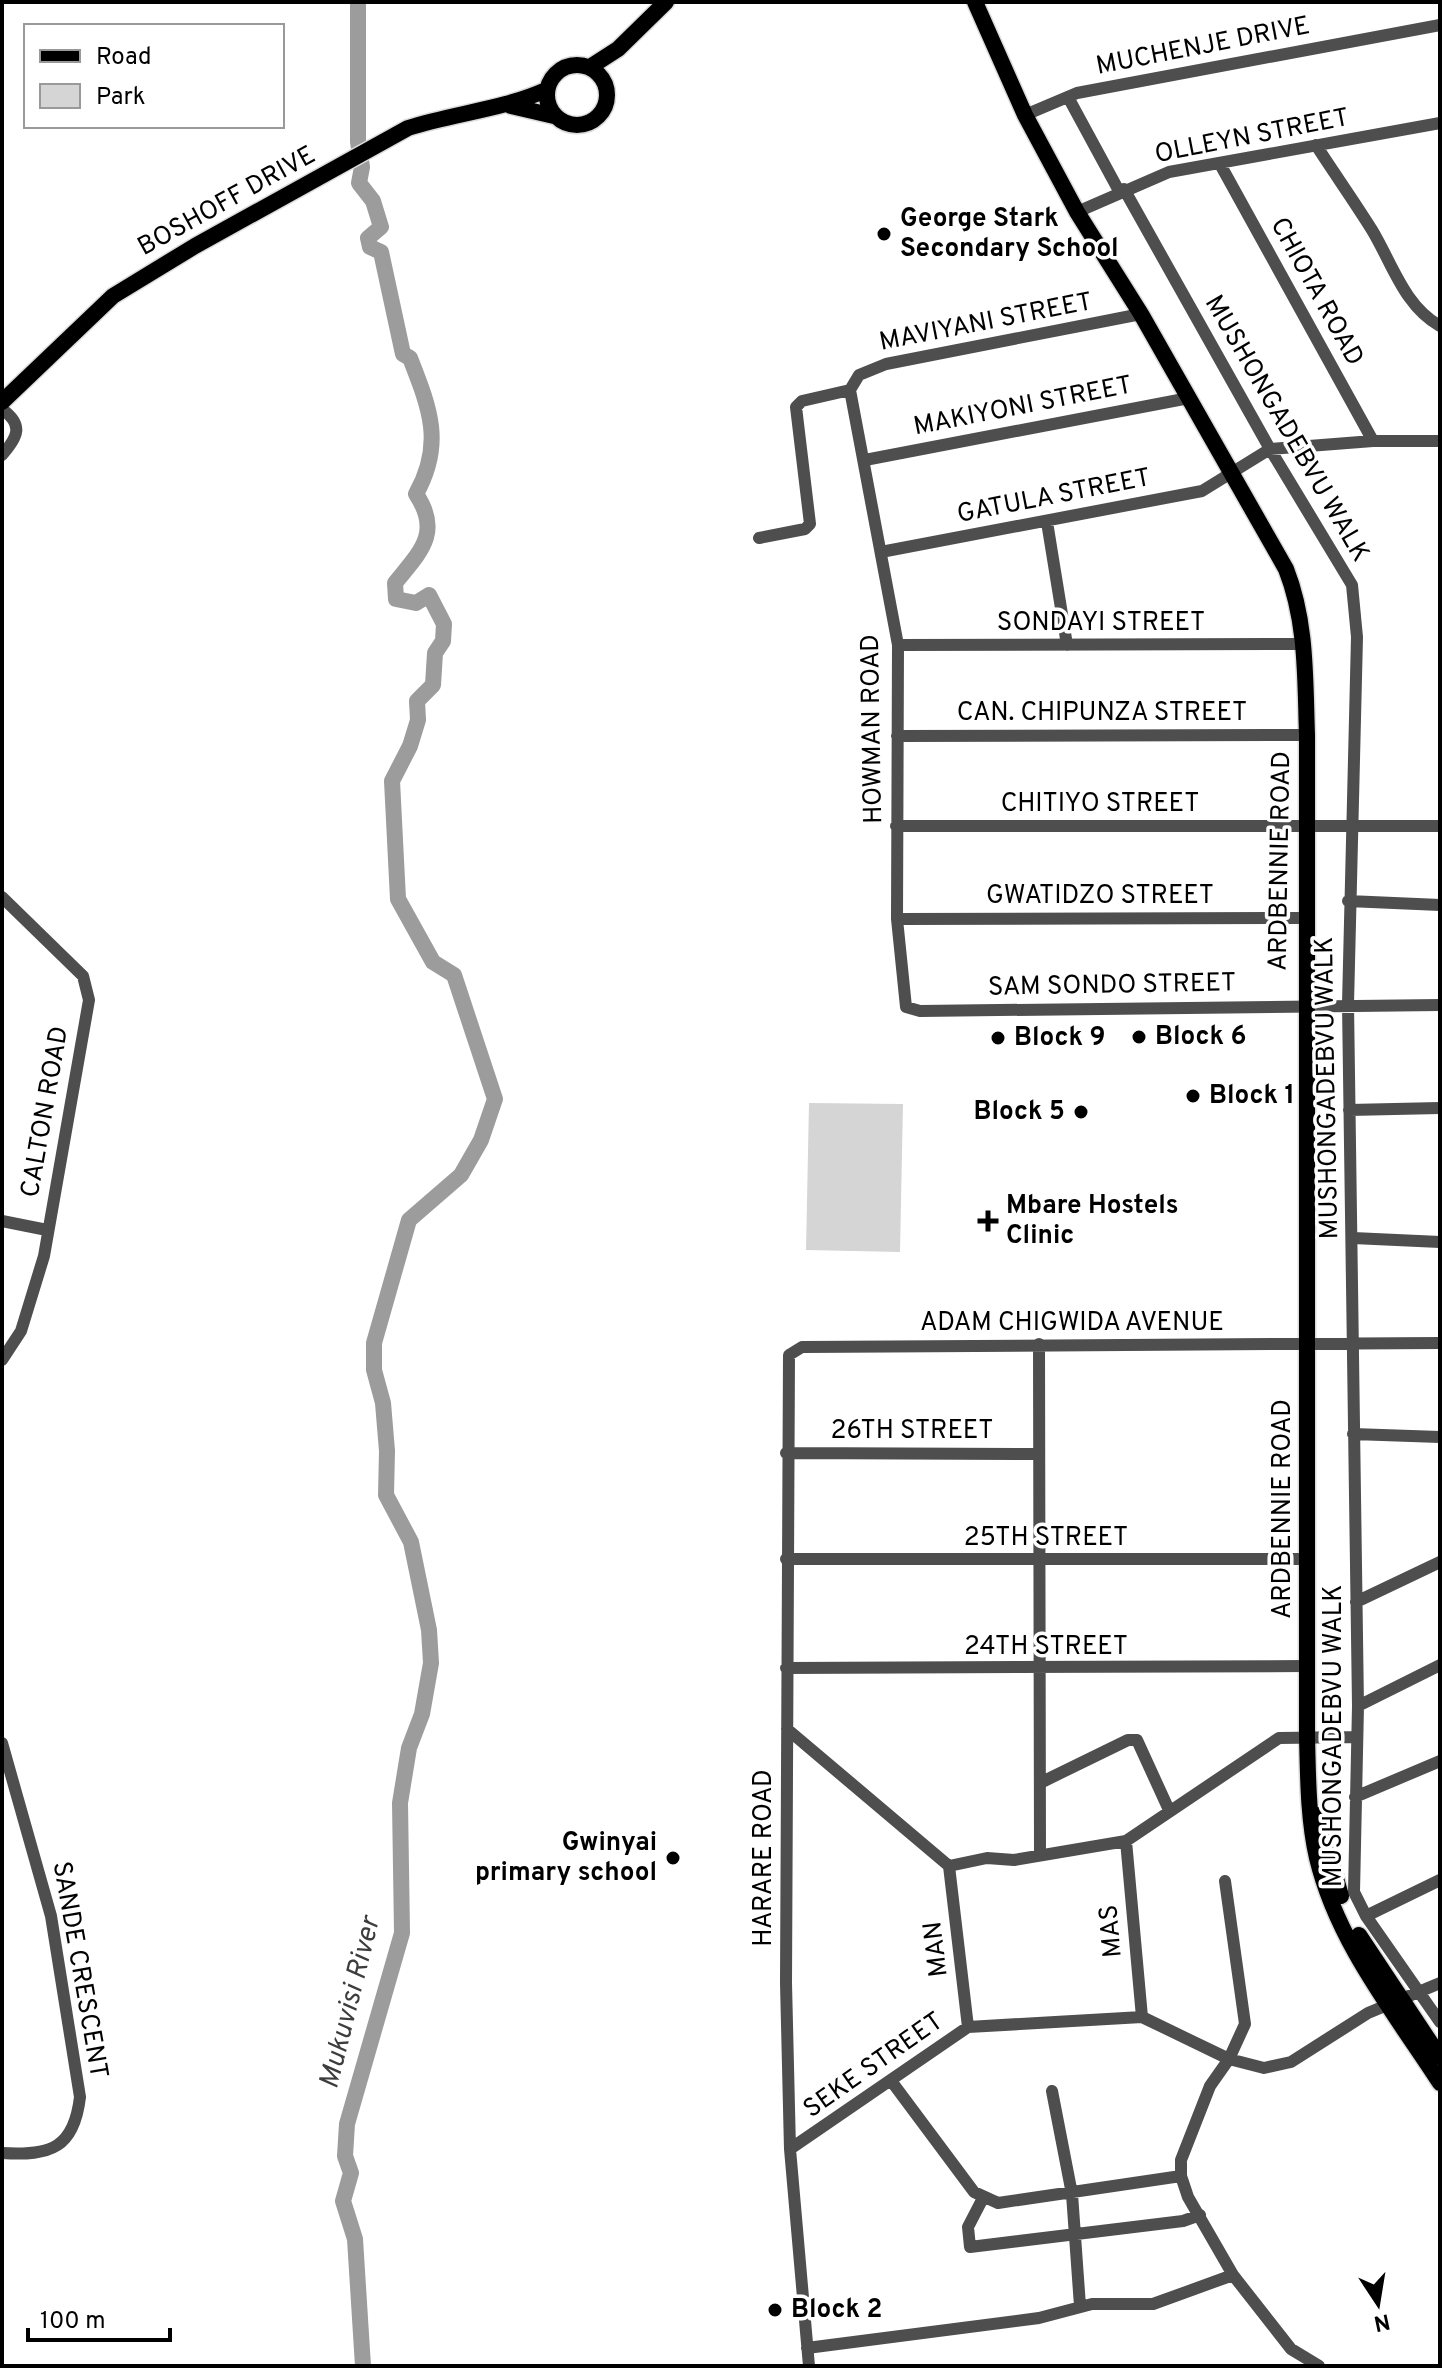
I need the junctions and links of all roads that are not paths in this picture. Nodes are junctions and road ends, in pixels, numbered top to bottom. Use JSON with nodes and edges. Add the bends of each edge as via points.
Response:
{"nodes":[{"id":1,"x":666,"y":2,"type":"edge"},
{"id":2,"x":979,"y":5,"type":"edge"},
{"id":3,"x":1440,"y":25,"type":"edge"},
{"id":4,"x":618,"y":49,"type":"junction"},
{"id":5,"x":590,"y":67,"type":"junction"},
{"id":6,"x":606,"y":84,"type":"junction"},
{"id":7,"x":546,"y":90,"type":"junction"},
{"id":8,"x":1068,"y":97,"type":"junction"},
{"id":9,"x":511,"y":106,"type":"junction"},
{"id":10,"x":1025,"y":115,"type":"junction"},
{"id":11,"x":554,"y":116,"type":"junction"},
{"id":12,"x":1440,"y":123,"type":"edge"},
{"id":13,"x":1316,"y":145,"type":"junction"},
{"id":14,"x":1220,"y":164,"type":"junction"},
{"id":15,"x":1122,"y":190,"type":"junction"},
{"id":16,"x":1077,"y":212,"type":"junction"},
{"id":17,"x":1141,"y":314,"type":"junction"},
{"id":18,"x":1440,"y":326,"type":"edge"},
{"id":19,"x":850,"y":390,"type":"junction"},
{"id":20,"x":1189,"y":398,"type":"junction"},
{"id":21,"x":2,"y":402,"type":"edge"},
{"id":22,"x":2,"y":409,"type":"edge"},
{"id":23,"x":1373,"y":441,"type":"junction"},
{"id":24,"x":1440,"y":441,"type":"edge"},
{"id":25,"x":1270,"y":449,"type":"junction"},
{"id":26,"x":2,"y":455,"type":"edge"},
{"id":27,"x":865,"y":460,"type":"junction"},
{"id":28,"x":1231,"y":475,"type":"junction"},
{"id":29,"x":1047,"y":522,"type":"junction"},
{"id":30,"x":759,"y":538,"type":"dead end"},
{"id":31,"x":881,"y":552,"type":"junction"},
{"id":32,"x":1304,"y":644,"type":"junction"},
{"id":33,"x":898,"y":645,"type":"junction"},
{"id":34,"x":1067,"y":645,"type":"junction"},
{"id":35,"x":1307,"y":735,"type":"junction"},
{"id":36,"x":897,"y":736,"type":"junction"},
{"id":37,"x":1352,"y":825,"type":"junction"},
{"id":38,"x":896,"y":826,"type":"junction"},
{"id":39,"x":1304,"y":826,"type":"junction"},
{"id":40,"x":1440,"y":826,"type":"edge"},
{"id":41,"x":2,"y":897,"type":"edge"},
{"id":42,"x":1348,"y":901,"type":"junction"},
{"id":43,"x":1440,"y":905,"type":"edge"},
{"id":44,"x":1304,"y":918,"type":"junction"},
{"id":45,"x":897,"y":919,"type":"junction"},
{"id":46,"x":1348,"y":1004,"type":"junction"},
{"id":47,"x":1305,"y":1005,"type":"junction"},
{"id":48,"x":1440,"y":1005,"type":"edge"},
{"id":49,"x":920,"y":1011,"type":"joint"},
{"id":50,"x":1440,"y":1108,"type":"edge"},
{"id":51,"x":1349,"y":1110,"type":"junction"},
{"id":52,"x":2,"y":1221,"type":"edge"},
{"id":53,"x":47,"y":1230,"type":"junction"},
{"id":54,"x":1353,"y":1238,"type":"junction"},
{"id":55,"x":1440,"y":1242,"type":"edge"},
{"id":56,"x":1352,"y":1343,"type":"junction"},
{"id":57,"x":1440,"y":1343,"type":"edge"},
{"id":58,"x":1039,"y":1344,"type":"junction"},
{"id":59,"x":1308,"y":1344,"type":"junction"},
{"id":60,"x":793,"y":1351,"type":"joint"},
{"id":61,"x":2,"y":1360,"type":"edge"},
{"id":62,"x":1353,"y":1434,"type":"junction"},
{"id":63,"x":1440,"y":1437,"type":"edge"},
{"id":64,"x":786,"y":1453,"type":"junction"},
{"id":65,"x":1037,"y":1454,"type":"junction"},
{"id":66,"x":786,"y":1559,"type":"junction"},
{"id":67,"x":1306,"y":1559,"type":"junction"},
{"id":68,"x":1040,"y":1560,"type":"junction"},
{"id":69,"x":1440,"y":1562,"type":"edge"},
{"id":70,"x":1356,"y":1602,"type":"junction"},
{"id":71,"x":1440,"y":1665,"type":"edge"},
{"id":72,"x":1307,"y":1666,"type":"junction"},
{"id":73,"x":786,"y":1668,"type":"junction"},
{"id":74,"x":1040,"y":1669,"type":"junction"},
{"id":75,"x":1358,"y":1706,"type":"junction"},
{"id":76,"x":787,"y":1729,"type":"junction"},
{"id":77,"x":1307,"y":1736,"type":"junction"},
{"id":78,"x":1355,"y":1737,"type":"junction"},
{"id":79,"x":2,"y":1743,"type":"edge"},
{"id":80,"x":1440,"y":1761,"type":"edge"},
{"id":81,"x":1040,"y":1783,"type":"junction"},
{"id":82,"x":1355,"y":1797,"type":"junction"},
{"id":83,"x":1169,"y":1810,"type":"junction"},
{"id":84,"x":1126,"y":1841,"type":"junction"},
{"id":85,"x":1040,"y":1855,"type":"junction"},
{"id":86,"x":949,"y":1866,"type":"junction"},
{"id":87,"x":1440,"y":1880,"type":"edge"},
{"id":88,"x":1225,"y":1881,"type":"dead end"},
{"id":89,"x":1366,"y":1916,"type":"junction"},
{"id":90,"x":1440,"y":1983,"type":"edge"},
{"id":91,"x":1420,"y":1992,"type":"junction"},
{"id":92,"x":1393,"y":2000,"type":"junction"},
{"id":93,"x":1142,"y":2017,"type":"junction"},
{"id":94,"x":1440,"y":2022,"type":"edge"},
{"id":95,"x":968,"y":2027,"type":"junction"},
{"id":96,"x":1440,"y":2057,"type":"edge"},
{"id":97,"x":1229,"y":2059,"type":"junction"},
{"id":98,"x":892,"y":2082,"type":"junction"},
{"id":99,"x":1440,"y":2083,"type":"edge"},
{"id":100,"x":1052,"y":2091,"type":"dead end"},
{"id":101,"x":790,"y":2149,"type":"junction"},
{"id":102,"x":2,"y":2153,"type":"edge"},
{"id":103,"x":1181,"y":2176,"type":"junction"},
{"id":104,"x":1072,"y":2194,"type":"junction"},
{"id":105,"x":983,"y":2198,"type":"junction"},
{"id":106,"x":1200,"y":2215,"type":"junction"},
{"id":107,"x":1077,"y":2235,"type":"junction"},
{"id":108,"x":1233,"y":2275,"type":"junction"},
{"id":109,"x":1080,"y":2306,"type":"junction"},
{"id":110,"x":807,"y":2348,"type":"junction"},
{"id":111,"x":809,"y":2366,"type":"edge"},
{"id":112,"x":1319,"y":2366,"type":"edge"}],
"edges":[{"from":1,"to":4,"type":"main road"},
{"from":2,"to":10,"type":"main road","name":"ARDBENNIE ROAD"},
{"from":3,"to":8,"type":"street","name":"MUCHENJE DRIVE"},
{"from":4,"to":5,"type":"main road"},
{"from":4,"to":6,"type":"main road"},
{"from":5,"to":6,"type":"main road"},
{"from":5,"to":7,"type":"main road","via":[[564,67],[554,73]]},
{"from":6,"to":11,"type":"main road","via":[[608,100],[597,118],[575,125]]},
{"from":7,"to":9,"type":"main road","name":"BOSHOFF DRIVE"},
{"from":7,"to":11,"type":"main road"},
{"from":8,"to":10,"type":"street","name":"MUCHENJE DRIVE"},
{"from":8,"to":15,"type":"street","name":"MUSHONGADEBVU WALK"},
{"from":9,"to":11,"type":"main road","name":"BOSHOFF DRIVE"},
{"from":9,"to":21,"type":"main road","name":"BOSHOFF DRIVE","via":[[439,118],[391,138],[113,296]]},
{"from":10,"to":16,"type":"main road","name":"ARDBENNIE ROAD"},
{"from":12,"to":13,"type":"street","name":"OLLEYN STREET"},
{"from":13,"to":14,"type":"street","name":"OLLEYN STREET"},
{"from":13,"to":18,"type":"street","via":[[1416,306]]},
{"from":14,"to":15,"type":"street","name":"OLLEYN STREET","via":[[1169,172]]},
{"from":14,"to":23,"type":"street","name":"CHIOTA ROAD"},
{"from":15,"to":16,"type":"street","name":"OLLEYN STREET"},
{"from":15,"to":25,"type":"street","name":"MUSHONGADEBVU WALK"},
{"from":16,"to":17,"type":"main road","name":"ARDBENNIE ROAD"},
{"from":17,"to":19,"type":"street","name":"MAVIYANI STREET","via":[[886,364],[859,375]]},
{"from":17,"to":20,"type":"main road","name":"ARDBENNIE ROAD"},
{"from":19,"to":27,"type":"street","name":"HOWMAN ROAD"},
{"from":19,"to":30,"type":"street","via":[[796,407],[810,524]]},
{"from":20,"to":27,"type":"street","name":"MAKIYONI STREET"},
{"from":20,"to":28,"type":"main road","name":"ARDBENNIE ROAD"},
{"from":22,"to":26,"type":"street","via":[[18,428]]},
{"from":23,"to":24,"type":"street"},
{"from":23,"to":25,"type":"street"},
{"from":25,"to":28,"type":"street","name":"GATULA STREET"},
{"from":25,"to":37,"type":"street","name":"MUSHONGADEBVU WALK","via":[[1354,589]]},
{"from":27,"to":31,"type":"street","name":"HOWMAN ROAD"},
{"from":28,"to":29,"type":"street","name":"GATULA STREET","via":[[1202,491]]},
{"from":28,"to":32,"type":"main road","name":"ARDBENNIE ROAD","via":[[1286,569]]},
{"from":29,"to":31,"type":"street","name":"GATULA STREET"},
{"from":29,"to":34,"type":"street"},
{"from":31,"to":33,"type":"street","name":"HOWMAN ROAD"},
{"from":32,"to":34,"type":"street","name":"SONDAYI STREET"},
{"from":32,"to":35,"type":"main road","name":"ARDBENNIE ROAD"},
{"from":33,"to":34,"type":"street","name":"SONDAYI STREET"},
{"from":33,"to":36,"type":"street","name":"HOWMAN ROAD"},
{"from":35,"to":36,"type":"street","name":"CAN. CHIPUNZA STREET"},
{"from":35,"to":39,"type":"main road","name":"ARDBENNIE ROAD"},
{"from":36,"to":38,"type":"street","name":"HOWMAN ROAD"},
{"from":37,"to":39,"type":"street","name":"CHITIYO STREET"},
{"from":37,"to":40,"type":"street","name":"CHITIYO STREET"},
{"from":37,"to":42,"type":"street","name":"MUSHONGADEBVU WALK"},
{"from":38,"to":39,"type":"street","name":"CHITIYO STREET"},
{"from":38,"to":45,"type":"street","name":"HOWMAN ROAD"},
{"from":39,"to":44,"type":"main road","name":"ARDBENNIE ROAD"},
{"from":41,"to":53,"type":"street","name":"CALTON ROAD","via":[[83,976],[89,1000]]},
{"from":42,"to":43,"type":"street"},
{"from":42,"to":46,"type":"street","name":"MUSHONGADEBVU WALK"},
{"from":44,"to":45,"type":"street","name":"GWATIDZO STREET"},
{"from":44,"to":47,"type":"main road","name":"ARDBENNIE ROAD"},
{"from":45,"to":49,"type":"street","name":"HOWMAN ROAD","via":[[904,1003]]},
{"from":46,"to":47,"type":"street","name":"SAM SONDO STREET"},
{"from":46,"to":48,"type":"street","name":"SAM SONDO STREET"},
{"from":46,"to":51,"type":"street","name":"MUSHONGADEBVU WALK"},
{"from":47,"to":49,"type":"street","name":"SAM SONDO STREET"},
{"from":47,"to":59,"type":"main road","name":"ARDBENNIE ROAD"},
{"from":50,"to":51,"type":"street"},
{"from":51,"to":54,"type":"street","name":"MUSHONGADEBVU WALK"},
{"from":52,"to":53,"type":"street"},
{"from":53,"to":61,"type":"street","name":"CALTON ROAD","via":[[30,1308]]},
{"from":54,"to":55,"type":"street"},
{"from":54,"to":56,"type":"street","name":"MUSHONGADEBVU WALK"},
{"from":56,"to":57,"type":"street","name":"ADAM CHIGWIDA AVENUE"},
{"from":56,"to":59,"type":"street","name":"ADAM CHIGWIDA AVENUE"},
{"from":56,"to":62,"type":"street","name":"MUSHONGADEBVU WALK"},
{"from":58,"to":59,"type":"street","name":"ADAM CHIGWIDA AVENUE"},
{"from":58,"to":60,"type":"street","name":"ADAM CHIGWIDA AVENUE"},
{"from":58,"to":65,"type":"street"},
{"from":59,"to":67,"type":"main road","name":"ARDBENNIE ROAD"},
{"from":60,"to":64,"type":"street","name":"HARARE ROAD","via":[[787,1360]]},
{"from":62,"to":63,"type":"street"},
{"from":62,"to":70,"type":"street","name":"MUSHONGADEBVU WALK"},
{"from":64,"to":65,"type":"street","name":"26TH STREET"},
{"from":64,"to":66,"type":"street","name":"HARARE ROAD"},
{"from":65,"to":68,"type":"street"},
{"from":66,"to":68,"type":"street","name":"25TH STREET"},
{"from":66,"to":73,"type":"street","name":"HARARE ROAD"},
{"from":67,"to":68,"type":"street","name":"25TH STREET"},
{"from":67,"to":72,"type":"main road","name":"ARDBENNIE ROAD"},
{"from":68,"to":74,"type":"street"},
{"from":69,"to":70,"type":"street"},
{"from":70,"to":75,"type":"street","name":"MUSHONGADEBVU WALK"},
{"from":71,"to":75,"type":"street"},
{"from":72,"to":74,"type":"street","name":"24TH STREET"},
{"from":72,"to":77,"type":"main road","name":"ARDBENNIE ROAD"},
{"from":73,"to":74,"type":"street","name":"24TH STREET"},
{"from":73,"to":76,"type":"street","name":"HARARE ROAD"},
{"from":74,"to":81,"type":"street"},
{"from":75,"to":78,"type":"street","name":"MUSHONGADEBVU WALK"},
{"from":76,"to":86,"type":"street"},
{"from":76,"to":101,"type":"street","name":"HARARE ROAD"},
{"from":77,"to":78,"type":"street"},
{"from":77,"to":83,"type":"street","via":[[1279,1738]]},
{"from":77,"to":92,"type":"main road","name":"ARDBENNIE ROAD","via":[[1314,1842],[1327,1890],[1351,1944]]},
{"from":78,"to":82,"type":"street","name":"MUSHONGADEBVU WALK"},
{"from":79,"to":102,"type":"street","name":"SANDE CRESCENT","via":[[51,1916],[80,2097],[70,2136],[51,2149]]},
{"from":80,"to":82,"type":"street"},
{"from":81,"to":83,"type":"street","via":[[1137,1740]]},
{"from":81,"to":85,"type":"street"},
{"from":82,"to":89,"type":"street","name":"MUSHONGADEBVU WALK","via":[[1354,1892]]},
{"from":83,"to":84,"type":"street"},
{"from":84,"to":85,"type":"street"},
{"from":84,"to":93,"type":"street","name":"MAS"},
{"from":85,"to":86,"type":"street"},
{"from":86,"to":95,"type":"street","name":"MAN"},
{"from":87,"to":89,"type":"street"},
{"from":88,"to":97,"type":"street","via":[[1245,2024]]},
{"from":89,"to":91,"type":"street","name":"MUSHONGADEBVU WALK"},
{"from":90,"to":91,"type":"street","name":"SEKE STREET"},
{"from":91,"to":92,"type":"street","name":"SEKE STREET"},
{"from":91,"to":94,"type":"street","name":"MUSHONGADEBVU WALK"},
{"from":92,"to":96,"type":"main road","name":"ARDBENNIE ROAD"},
{"from":92,"to":97,"type":"street","name":"SEKE STREET","via":[[1284,2065],[1264,2068]]},
{"from":92,"to":99,"type":"main road","name":"ARDBENNIE ROAD"},
{"from":93,"to":95,"type":"street","name":"SEKE STREET"},
{"from":93,"to":97,"type":"street","name":"SEKE STREET"},
{"from":95,"to":98,"type":"street","name":"SEKE STREET"},
{"from":97,"to":103,"type":"street","via":[[1210,2086],[1181,2160]]},
{"from":98,"to":101,"type":"street","name":"SEKE STREET"},
{"from":98,"to":105,"type":"street"},
{"from":100,"to":104,"type":"street"},
{"from":101,"to":110,"type":"street","name":"HARARE ROAD"},
{"from":103,"to":104,"type":"street"},
{"from":103,"to":106,"type":"street"},
{"from":104,"to":105,"type":"street","via":[[998,2203]]},
{"from":104,"to":107,"type":"street"},
{"from":105,"to":107,"type":"street","via":[[968,2227],[970,2247]]},
{"from":106,"to":107,"type":"street"},
{"from":106,"to":108,"type":"street"},
{"from":107,"to":109,"type":"street"},
{"from":108,"to":109,"type":"street","via":[[1153,2304]]},
{"from":108,"to":112,"type":"street","via":[[1291,2349]]},
{"from":109,"to":110,"type":"street","via":[[1039,2318]]},
{"from":110,"to":111,"type":"street","name":"HARARE ROAD"}]}
